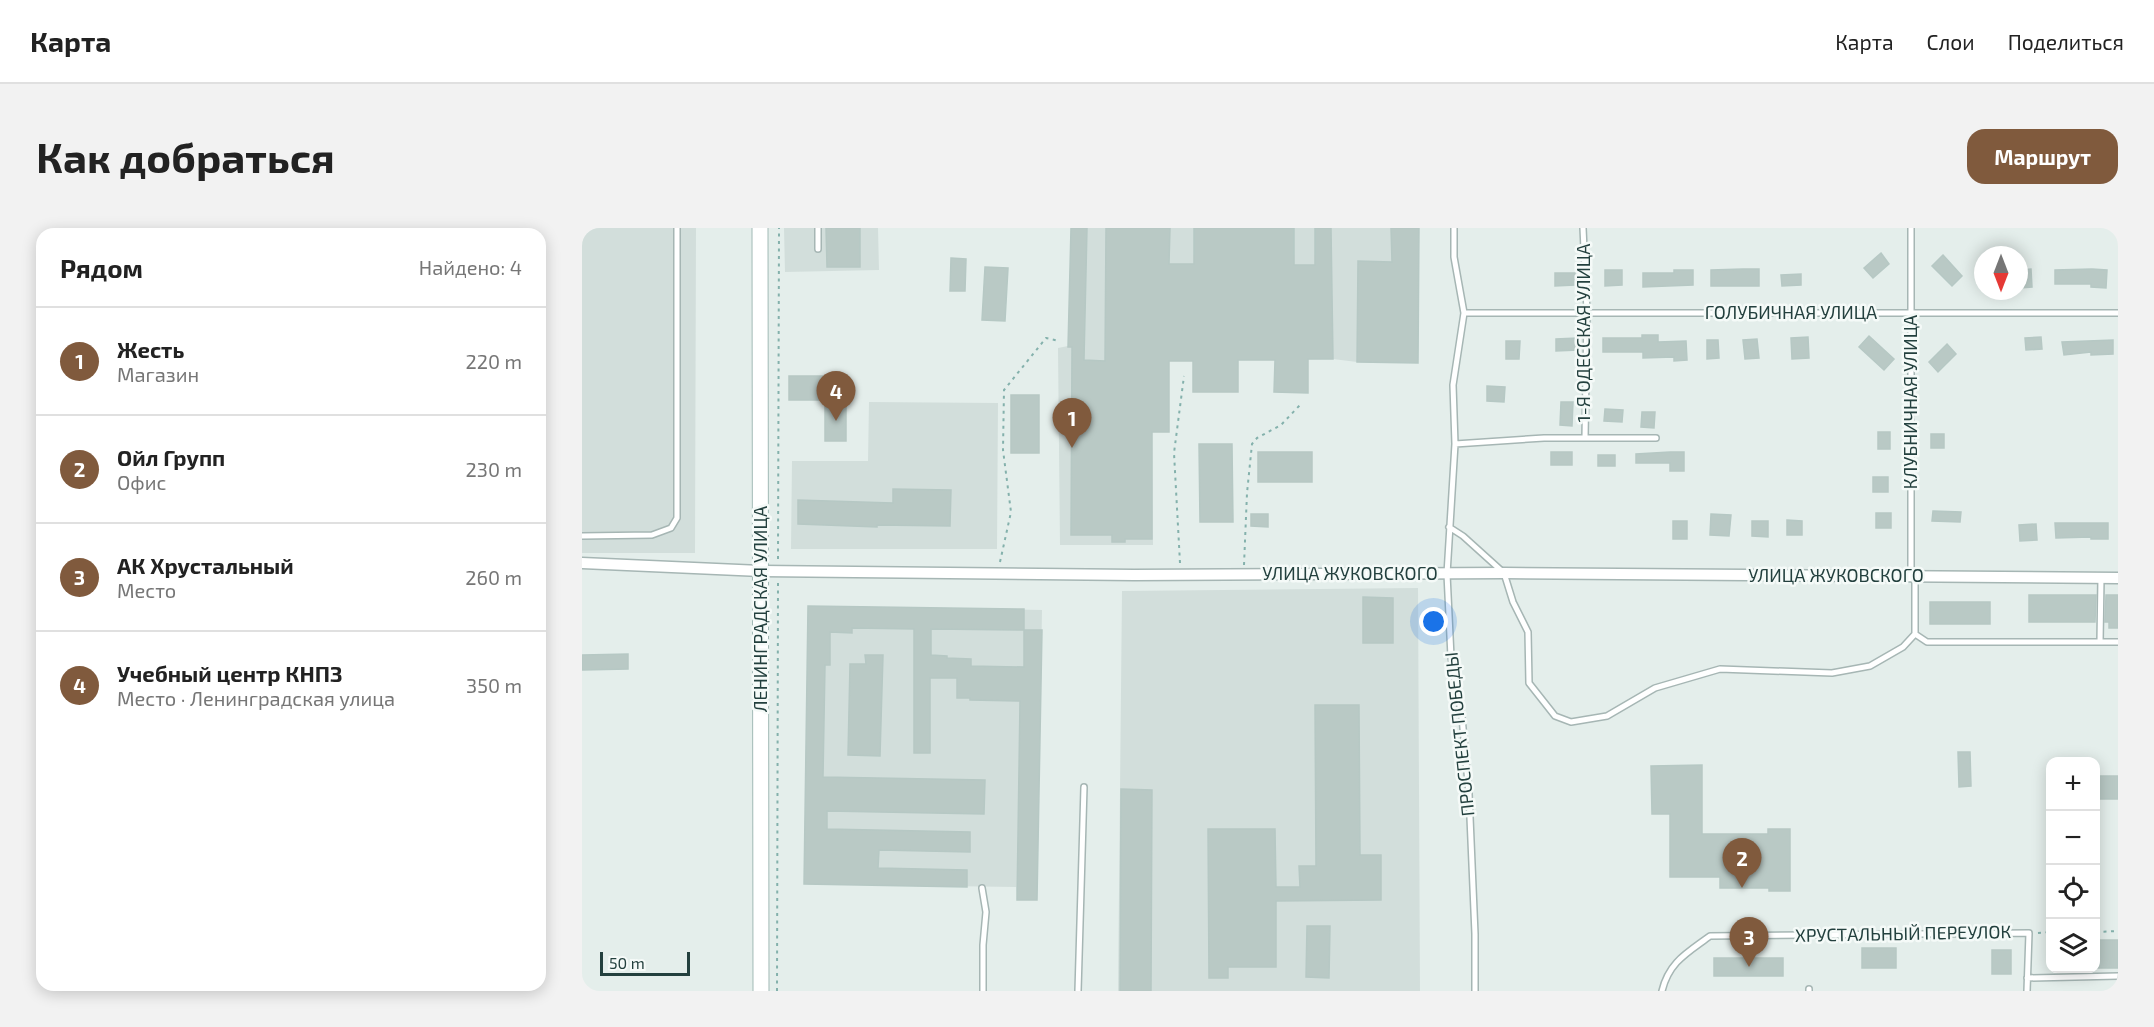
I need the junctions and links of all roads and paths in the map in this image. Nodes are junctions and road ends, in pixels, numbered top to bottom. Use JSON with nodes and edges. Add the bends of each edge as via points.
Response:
{"nodes":[{"id":1,"x":677,"y":228,"type":"edge"},
{"id":2,"x":760,"y":228,"type":"edge"},
{"id":3,"x":779,"y":228,"type":"edge"},
{"id":4,"x":818,"y":228,"type":"edge"},
{"id":5,"x":1454,"y":228,"type":"edge"},
{"id":6,"x":1583,"y":228,"type":"edge"},
{"id":7,"x":1911,"y":228,"type":"edge"},
{"id":8,"x":818,"y":249,"type":"dead end"},
{"id":9,"x":1464,"y":312,"type":"junction"},
{"id":10,"x":1587,"y":312,"type":"junction"},
{"id":11,"x":2118,"y":313,"type":"edge"},
{"id":12,"x":1911,"y":314,"type":"junction"},
{"id":13,"x":1059,"y":341,"type":"dead end"},
{"id":14,"x":1184,"y":376,"type":"dead end"},
{"id":15,"x":1300,"y":405,"type":"dead end"},
{"id":16,"x":1585,"y":438,"type":"junction"},
{"id":17,"x":1656,"y":438,"type":"dead end"},
{"id":18,"x":1455,"y":444,"type":"junction"},
{"id":19,"x":1449,"y":527,"type":"junction"},
{"id":20,"x":582,"y":536,"type":"edge"},
{"id":21,"x":582,"y":563,"type":"edge"},
{"id":22,"x":761,"y":571,"type":"junction"},
{"id":23,"x":778,"y":572,"type":"junction"},
{"id":24,"x":1504,"y":573,"type":"junction"},
{"id":25,"x":998,"y":574,"type":"junction"},
{"id":26,"x":1243,"y":574,"type":"junction"},
{"id":27,"x":1447,"y":574,"type":"junction"},
{"id":28,"x":1180,"y":575,"type":"junction"},
{"id":29,"x":1913,"y":577,"type":"junction"},
{"id":30,"x":2101,"y":578,"type":"junction"},
{"id":31,"x":2118,"y":578,"type":"edge"},
{"id":32,"x":1915,"y":634,"type":"junction"},
{"id":33,"x":2100,"y":642,"type":"junction"},
{"id":34,"x":2118,"y":642,"type":"edge"},
{"id":35,"x":1083,"y":787,"type":"dead end"},
{"id":36,"x":982,"y":888,"type":"dead end"},
{"id":37,"x":2118,"y":931,"type":"edge"},
{"id":38,"x":2046,"y":932,"type":"edge"},
{"id":39,"x":2100,"y":932,"type":"edge"},
{"id":40,"x":2029,"y":933,"type":"junction"},
{"id":41,"x":2118,"y":976,"type":"edge"},
{"id":42,"x":2027,"y":978,"type":"junction"},
{"id":43,"x":761,"y":991,"type":"edge"},
{"id":44,"x":777,"y":991,"type":"edge"},
{"id":45,"x":983,"y":991,"type":"edge"},
{"id":46,"x":1078,"y":991,"type":"edge"},
{"id":47,"x":1475,"y":991,"type":"edge"},
{"id":48,"x":1662,"y":991,"type":"edge"},
{"id":49,"x":2027,"y":991,"type":"edge"}],
"edges":[{"from":1,"to":20,"type":"lane","via":[[677,518],[671,528],[652,535]]},
{"from":2,"to":22,"type":"main road","name":"ЛЕНИНГРАДСКАЯ УЛИЦА"},
{"from":3,"to":23,"type":"path"},
{"from":4,"to":8,"type":"lane"},
{"from":5,"to":9,"type":"lane","name":"ПРОСПЕКТ ПОБЕДЫ","via":[[1454,257]]},
{"from":6,"to":10,"type":"lane","name":"1-Я ОДЕССКАЯ УЛИЦА"},
{"from":7,"to":12,"type":"lane","name":"КЛУБНИЧНАЯ УЛИЦА"},
{"from":9,"to":10,"type":"lane","name":"ГОЛУБИЧНАЯ УЛИЦА"},
{"from":9,"to":18,"type":"lane","name":"ПРОСПЕКТ ПОБЕДЫ","via":[[1454,385]]},
{"from":10,"to":12,"type":"lane","name":"ГОЛУБИЧНАЯ УЛИЦА"},
{"from":10,"to":16,"type":"lane","name":"1-Я ОДЕССКАЯ УЛИЦА"},
{"from":11,"to":12,"type":"lane","name":"ГОЛУБИЧНАЯ УЛИЦА"},
{"from":12,"to":29,"type":"lane","name":"КЛУБНИЧНАЯ УЛИЦА"},
{"from":13,"to":25,"type":"path","via":[[1046,338],[1004,390],[1003,450],[1011,512]]},
{"from":14,"to":28,"type":"path","via":[[1174,453]]},
{"from":15,"to":26,"type":"path","via":[[1281,425],[1252,444]]},
{"from":16,"to":17,"type":"lane"},
{"from":16,"to":18,"type":"lane"},
{"from":18,"to":19,"type":"lane","name":"ПРОСПЕКТ ПОБЕДЫ"},
{"from":19,"to":24,"type":"lane"},
{"from":19,"to":27,"type":"lane","name":"ПРОСПЕКТ ПОБЕДЫ"},
{"from":21,"to":22,"type":"street","name":"УЛИЦА ЖУКОВСКОГО"},
{"from":22,"to":23,"type":"street","name":"УЛИЦА ЖУКОВСКОГО"},
{"from":22,"to":43,"type":"main road","name":"ЛЕНИНГРАДСКАЯ УЛИЦА"},
{"from":23,"to":25,"type":"street","name":"УЛИЦА ЖУКОВСКОГО"},
{"from":23,"to":44,"type":"path"},
{"from":24,"to":27,"type":"street","name":"УЛИЦА ЖУКОВСКОГО"},
{"from":24,"to":29,"type":"street","name":"УЛИЦА ЖУКОВСКОГО"},
{"from":24,"to":32,"type":"lane","via":[[1528,632],[1529,682],[1555,716],[1571,722],[1607,716],[1655,688],[1720,669],[1832,673],[1870,666],[1903,647]]},
{"from":25,"to":28,"type":"street","name":"УЛИЦА ЖУКОВСКОГО"},
{"from":26,"to":27,"type":"street","name":"УЛИЦА ЖУКОВСКОГО"},
{"from":26,"to":28,"type":"street","name":"УЛИЦА ЖУКОВСКОГО"},
{"from":27,"to":47,"type":"lane","name":"ПРОСПЕКТ ПОБЕДЫ","via":[[1451,657],[1462,717],[1469,794]]},
{"from":29,"to":30,"type":"street","name":"УЛИЦА ЖУКОВСКОГО"},
{"from":29,"to":32,"type":"lane","name":"КЛУБНИЧНАЯ УЛИЦА"},
{"from":30,"to":31,"type":"street","name":"УЛИЦА ЖУКОВСКОГО"},
{"from":30,"to":33,"type":"lane"},
{"from":32,"to":33,"type":"lane","via":[[1926,642]]},
{"from":33,"to":34,"type":"lane"},
{"from":35,"to":46,"type":"lane"},
{"from":36,"to":45,"type":"lane","via":[[986,912]]},
{"from":37,"to":39,"type":"path"},
{"from":38,"to":40,"type":"path"},
{"from":40,"to":42,"type":"lane"},
{"from":40,"to":48,"type":"lane","name":"ХРУСТАЛЬНЫЙ ПЕРЕУЛОК","via":[[1710,936],[1677,961],[1665,977]]},
{"from":41,"to":42,"type":"lane"},
{"from":42,"to":49,"type":"lane"}]}
